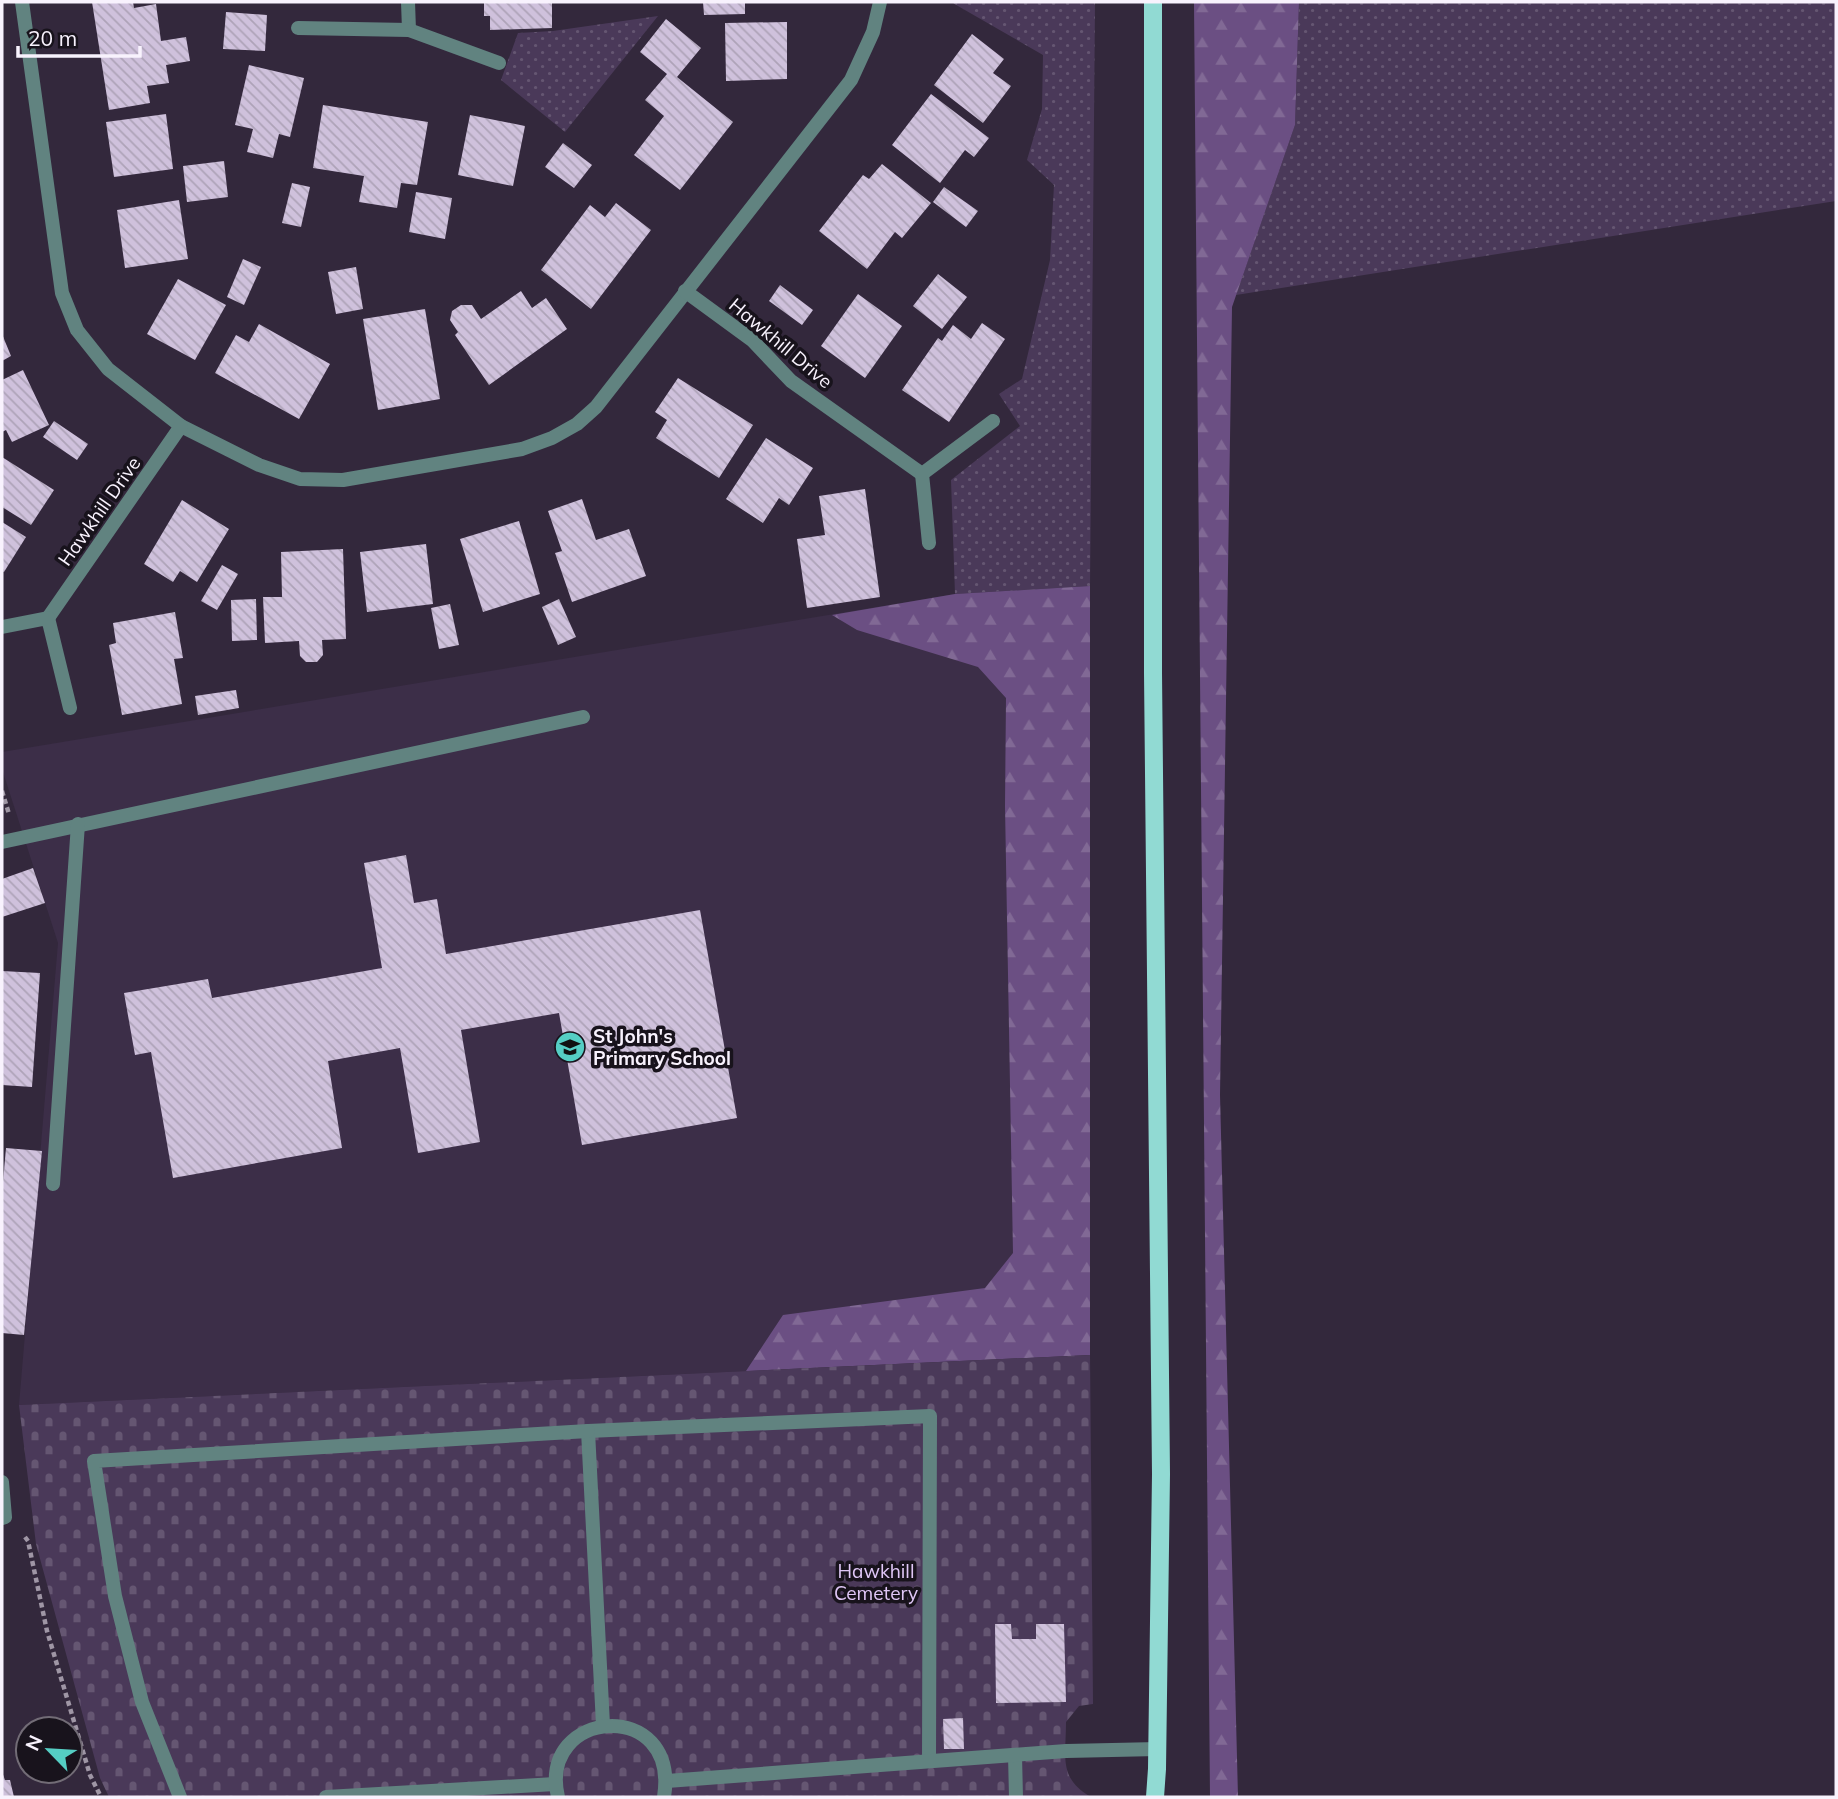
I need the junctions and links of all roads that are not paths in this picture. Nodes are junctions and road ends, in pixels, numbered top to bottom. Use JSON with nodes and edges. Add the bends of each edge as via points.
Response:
{"nodes":[{"id":1,"x":22,"y":2,"type":"edge"},
{"id":2,"x":408,"y":2,"type":"edge"},
{"id":3,"x":880,"y":2,"type":"edge"},
{"id":4,"x":1153,"y":2,"type":"edge"},
{"id":5,"x":298,"y":28,"type":"dead end"},
{"id":6,"x":409,"y":30,"type":"junction"},
{"id":7,"x":499,"y":63,"type":"dead end"},
{"id":8,"x":685,"y":291,"type":"junction"},
{"id":9,"x":993,"y":421,"type":"dead end"},
{"id":10,"x":181,"y":426,"type":"junction"},
{"id":11,"x":922,"y":474,"type":"junction"},
{"id":12,"x":929,"y":543,"type":"dead end"},
{"id":13,"x":48,"y":618,"type":"junction"},
{"id":14,"x":2,"y":626,"type":"edge"},
{"id":15,"x":70,"y":708,"type":"dead end"},
{"id":16,"x":583,"y":716,"type":"dead end"},
{"id":17,"x":78,"y":824,"type":"junction"},
{"id":18,"x":2,"y":842,"type":"edge"},
{"id":19,"x":52,"y":1184,"type":"dead end"},
{"id":20,"x":588,"y":1431,"type":"junction"},
{"id":21,"x":2,"y":1482,"type":"edge"},
{"id":22,"x":3,"y":1517,"type":"edge"},
{"id":23,"x":603,"y":1725,"type":"junction"},
{"id":24,"x":1158,"y":1749,"type":"junction"},
{"id":25,"x":1015,"y":1755,"type":"junction"},
{"id":26,"x":929,"y":1760,"type":"junction"},
{"id":27,"x":1157,"y":1769,"type":"junction"},
{"id":28,"x":667,"y":1781,"type":"junction"},
{"id":29,"x":556,"y":1790,"type":"edge"},
{"id":30,"x":180,"y":1797,"type":"edge"},
{"id":31,"x":326,"y":1797,"type":"edge"},
{"id":32,"x":664,"y":1797,"type":"edge"},
{"id":33,"x":1016,"y":1797,"type":"edge"},
{"id":34,"x":1154,"y":1797,"type":"edge"},
{"id":35,"x":1164,"y":1797,"type":"edge"}],
"edges":[{"from":1,"to":10,"type":"street","via":[[62,293],[77,330],[108,369]]},
{"from":2,"to":6,"type":"street"},
{"from":3,"to":8,"type":"street","via":[[873,32],[851,80]]},
{"from":4,"to":24,"type":"main road","via":[[1153,687],[1161,1474]]},
{"from":5,"to":6,"type":"street"},
{"from":6,"to":7,"type":"street"},
{"from":8,"to":10,"type":"street","via":[[596,407],[552,438],[522,449],[343,480],[300,479],[259,465]]},
{"from":8,"to":11,"type":"street","name":"Hawkhill Drive","via":[[752,340],[791,380]]},
{"from":9,"to":11,"type":"street"},
{"from":10,"to":13,"type":"street","name":"Hawkhill Drive"},
{"from":11,"to":12,"type":"street"},
{"from":13,"to":14,"type":"street"},
{"from":13,"to":15,"type":"street"},
{"from":16,"to":17,"type":"street"},
{"from":17,"to":18,"type":"street"},
{"from":17,"to":19,"type":"street"},
{"from":20,"to":23,"type":"street"},
{"from":20,"to":26,"type":"street","via":[[930,1416]]},
{"from":20,"to":30,"type":"street","via":[[94,1461],[115,1597],[142,1702]]},
{"from":21,"to":22,"type":"street"},
{"from":23,"to":28,"type":"street","via":[[639,1732],[654,1745]]},
{"from":23,"to":29,"type":"street","via":[[574,1738],[564,1751],[557,1765]]},
{"from":24,"to":25,"type":"street"},
{"from":24,"to":27,"type":"main road"},
{"from":25,"to":26,"type":"street"},
{"from":25,"to":33,"type":"street"},
{"from":26,"to":28,"type":"street"},
{"from":27,"to":34,"type":"main road"},
{"from":27,"to":35,"type":"main road"},
{"from":28,"to":32,"type":"street"},
{"from":29,"to":31,"type":"street"}]}
